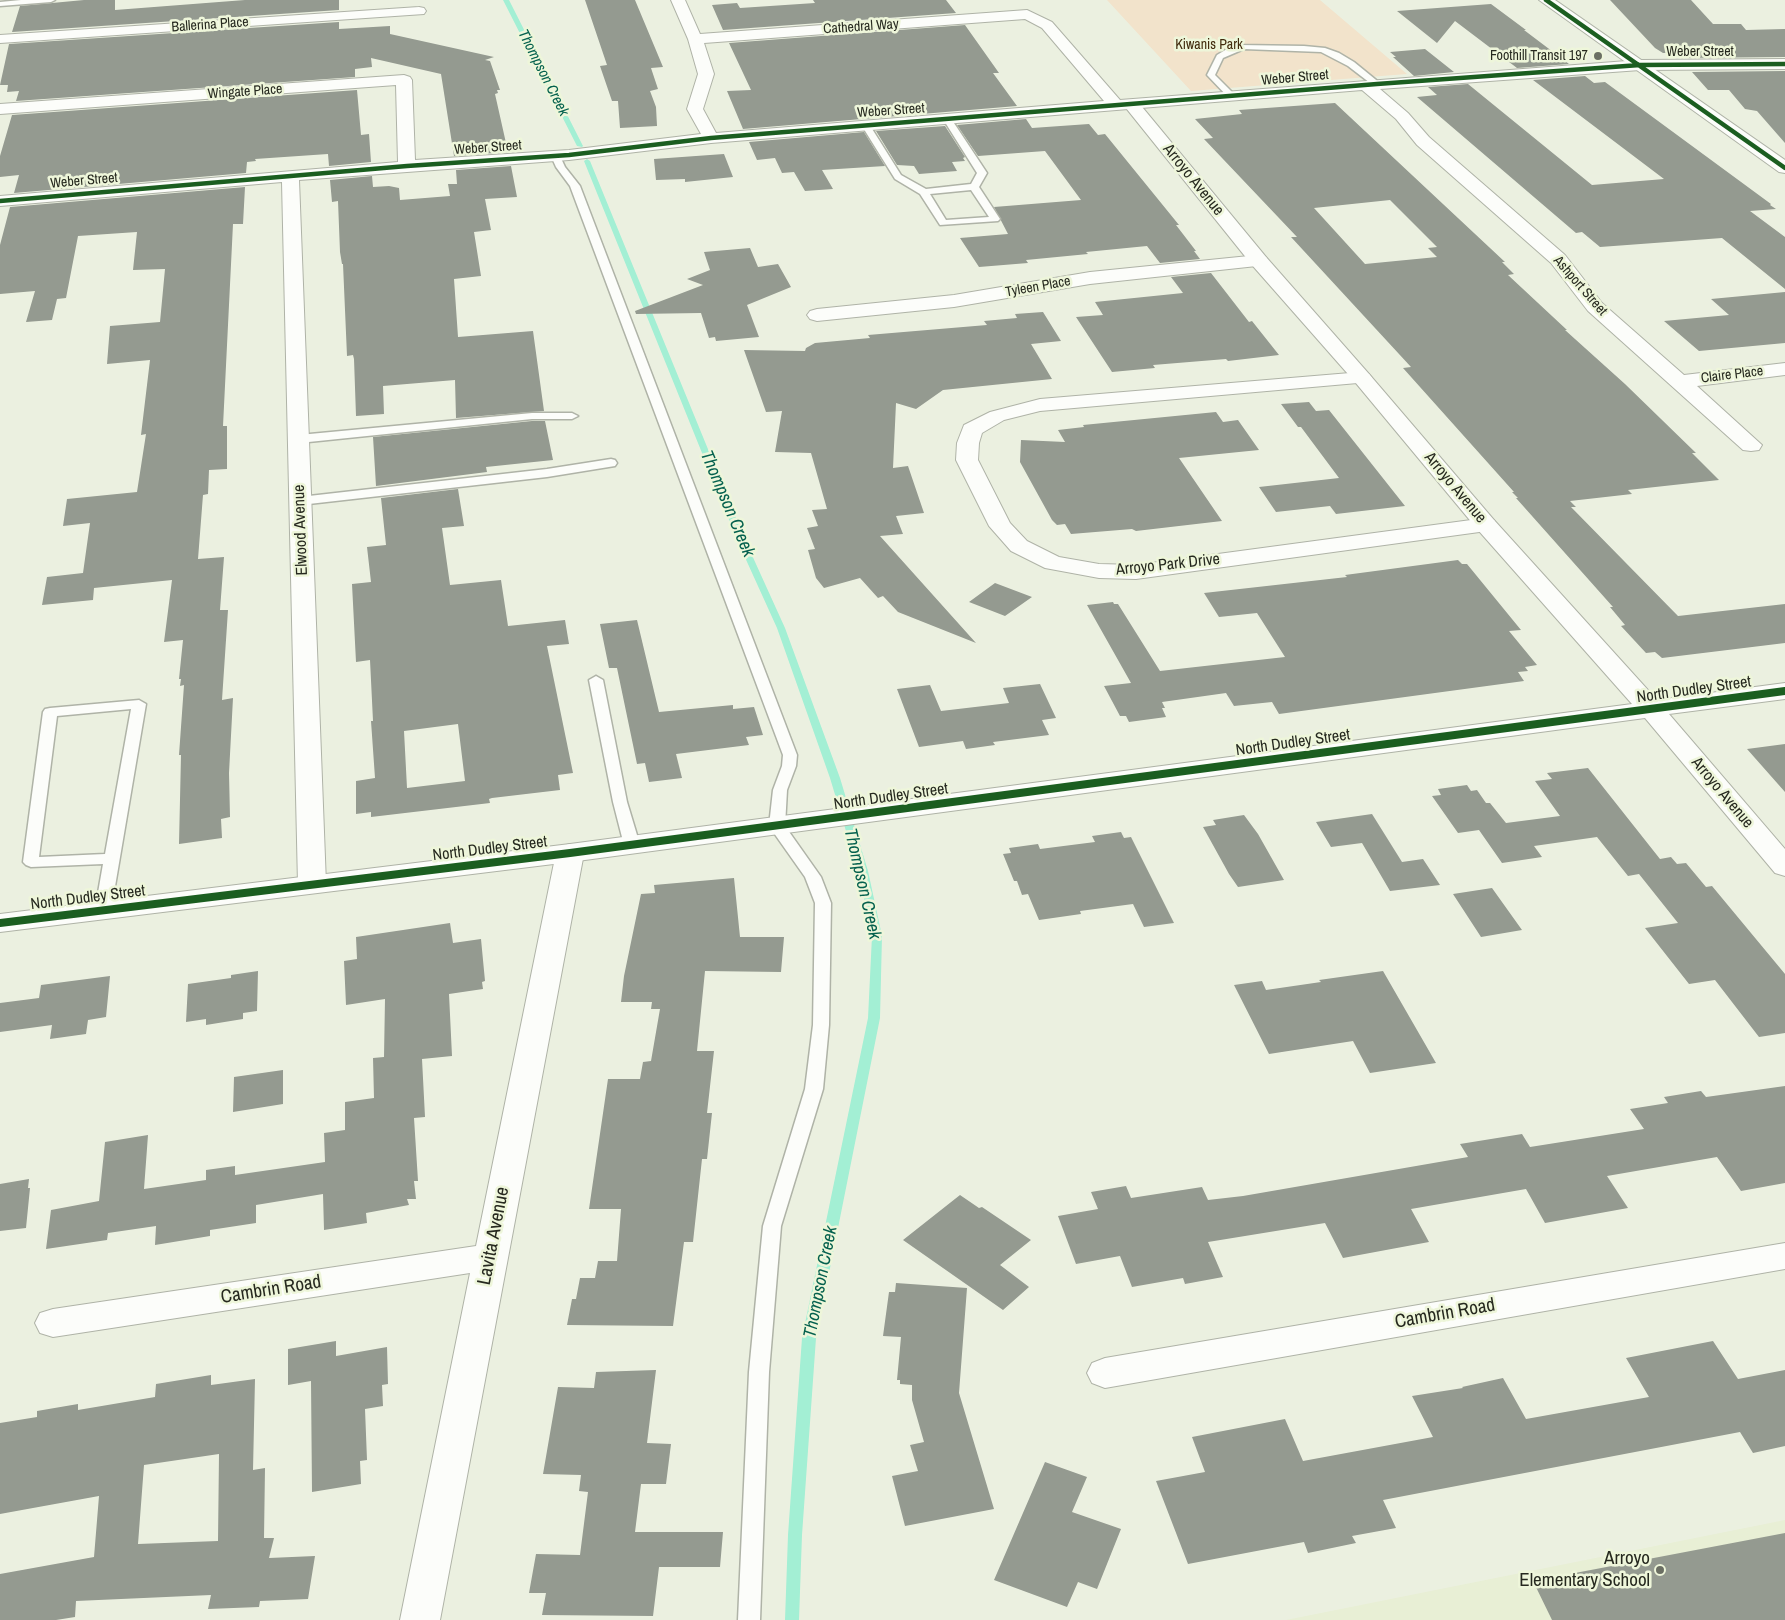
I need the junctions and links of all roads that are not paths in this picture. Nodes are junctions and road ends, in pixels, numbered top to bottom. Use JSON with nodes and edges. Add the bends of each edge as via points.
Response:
{"nodes":[{"id":1,"x":51,"y":0,"type":"edge"},
{"id":2,"x":678,"y":0,"type":"edge"},
{"id":3,"x":1546,"y":0,"type":"edge"},
{"id":4,"x":0,"y":4,"type":"edge"},
{"id":5,"x":419,"y":11,"type":"dead end"},
{"id":6,"x":1027,"y":14,"type":"joint"},
{"id":7,"x":0,"y":39,"type":"edge"},
{"id":8,"x":695,"y":39,"type":"junction"},
{"id":9,"x":1785,"y":64,"type":"edge"},
{"id":10,"x":1640,"y":65,"type":"junction"},
{"id":11,"x":1372,"y":84,"type":"junction"},
{"id":12,"x":1232,"y":96,"type":"junction"},
{"id":13,"x":1124,"y":106,"type":"junction"},
{"id":14,"x":0,"y":109,"type":"edge"},
{"id":15,"x":947,"y":120,"type":"junction"},
{"id":16,"x":866,"y":126,"type":"junction"},
{"id":17,"x":711,"y":138,"type":"junction"},
{"id":18,"x":556,"y":156,"type":"junction"},
{"id":19,"x":407,"y":166,"type":"junction"},
{"id":20,"x":1785,"y":168,"type":"edge"},
{"id":21,"x":290,"y":176,"type":"junction"},
{"id":22,"x":974,"y":187,"type":"junction"},
{"id":23,"x":924,"y":192,"type":"junction"},
{"id":24,"x":0,"y":200,"type":"edge"},
{"id":25,"x":1259,"y":261,"type":"junction"},
{"id":26,"x":817,"y":315,"type":"dead end"},
{"id":27,"x":1785,"y":369,"type":"edge"},
{"id":28,"x":1362,"y":378,"type":"junction"},
{"id":29,"x":1680,"y":382,"type":"junction"},
{"id":30,"x":572,"y":416,"type":"dead end"},
{"id":31,"x":298,"y":439,"type":"junction"},
{"id":32,"x":1751,"y":445,"type":"dead end"},
{"id":33,"x":611,"y":463,"type":"dead end"},
{"id":34,"x":300,"y":501,"type":"junction"},
{"id":35,"x":1486,"y":525,"type":"junction"},
{"id":36,"x":596,"y":680,"type":"dead end"},
{"id":37,"x":1785,"y":692,"type":"edge"},
{"id":38,"x":1652,"y":710,"type":"junction"},
{"id":39,"x":776,"y":826,"type":"junction"},
{"id":40,"x":632,"y":844,"type":"junction"},
{"id":41,"x":570,"y":853,"type":"junction"},
{"id":42,"x":112,"y":859,"type":"junction"},
{"id":43,"x":1785,"y":867,"type":"edge"},
{"id":44,"x":312,"y":884,"type":"junction"},
{"id":45,"x":103,"y":910,"type":"junction"},
{"id":46,"x":0,"y":923,"type":"edge"},
{"id":47,"x":1785,"y":1256,"type":"edge"},
{"id":48,"x":490,"y":1257,"type":"junction"},
{"id":49,"x":53,"y":1323,"type":"dead end"},
{"id":50,"x":1105,"y":1373,"type":"dead end"},
{"id":51,"x":420,"y":1620,"type":"edge"},
{"id":52,"x":749,"y":1620,"type":"edge"}],
"edges":[{"from":1,"to":4,"type":"lane"},
{"from":2,"to":8,"type":"street"},
{"from":3,"to":10,"type":"street"},
{"from":5,"to":7,"type":"street","name":"Ballerina Place"},
{"from":6,"to":8,"type":"street","name":"Cathedral Way"},
{"from":6,"to":13,"type":"street","name":"Arroyo Avenue","via":[[1047,25]]},
{"from":8,"to":17,"type":"street","via":[[706,74],[695,109]]},
{"from":9,"to":10,"type":"street","name":"Weber Street"},
{"from":10,"to":11,"type":"street","name":"Weber Street"},
{"from":10,"to":20,"type":"street"},
{"from":11,"to":12,"type":"street","name":"Weber Street"},
{"from":11,"to":12,"type":"lane","via":[[1351,64],[1322,50],[1243,47],[1220,56],[1211,75]]},
{"from":11,"to":29,"type":"street","name":"Ashport Street","via":[[1423,141],[1558,259],[1595,307]]},
{"from":12,"to":13,"type":"street","name":"Weber Street"},
{"from":13,"to":15,"type":"street","name":"Weber Street"},
{"from":13,"to":25,"type":"street","name":"Arroyo Avenue"},
{"from":14,"to":19,"type":"street","name":"Wingate Place","via":[[404,80]]},
{"from":15,"to":16,"type":"street","name":"Weber Street"},
{"from":15,"to":22,"type":"lane","via":[[982,173]]},
{"from":16,"to":17,"type":"street","name":"Weber Street"},
{"from":16,"to":23,"type":"lane","via":[[898,177]]},
{"from":17,"to":18,"type":"street","name":"Weber Street"},
{"from":18,"to":19,"type":"street","name":"Weber Street"},
{"from":18,"to":39,"type":"lane","via":[[575,186],[790,755],[780,790]]},
{"from":19,"to":21,"type":"street","name":"Weber Street"},
{"from":21,"to":24,"type":"street","name":"Weber Street"},
{"from":21,"to":31,"type":"street","name":"Elwood Avenue"},
{"from":22,"to":23,"type":"lane"},
{"from":22,"to":23,"type":"lane","via":[[995,219],[943,223]]},
{"from":25,"to":26,"type":"street","name":"Tyleen Place","via":[[1090,278],[954,302]]},
{"from":25,"to":28,"type":"street","name":"Arroyo Avenue"},
{"from":27,"to":29,"type":"street","name":"Claire Place"},
{"from":28,"to":35,"type":"street","name":"Arroyo Avenue"},
{"from":28,"to":35,"type":"street","name":"Arroyo Park Drive","via":[[1040,405],[996,416],[972,430],[967,460],[1000,526],[1019,546],[1053,563],[1099,571],[1136,572]]},
{"from":29,"to":32,"type":"street","name":"Ashport Street"},
{"from":30,"to":31,"type":"lane","via":[[532,416]]},
{"from":31,"to":34,"type":"street","name":"Elwood Avenue"},
{"from":33,"to":34,"type":"lane"},
{"from":34,"to":44,"type":"street","name":"Elwood Avenue"},
{"from":35,"to":38,"type":"street","name":"Arroyo Avenue"},
{"from":36,"to":40,"type":"lane","via":[[620,802]]},
{"from":37,"to":38,"type":"street","name":"North Dudley Street"},
{"from":38,"to":39,"type":"street","name":"North Dudley Street"},
{"from":38,"to":43,"type":"street","name":"Arroyo Avenue"},
{"from":39,"to":40,"type":"street","name":"North Dudley Street"},
{"from":39,"to":52,"type":"lane","via":[[813,877],[823,903],[821,1025],[814,1089],[772,1226],[759,1372]]},
{"from":40,"to":41,"type":"street","name":"North Dudley Street"},
{"from":41,"to":44,"type":"street","name":"North Dudley Street"},
{"from":41,"to":48,"type":"street","name":"Lavita Avenue"},
{"from":42,"to":42,"type":"lane","via":[[139,704],[50,712],[31,862]]},
{"from":42,"to":45,"type":"lane"},
{"from":44,"to":45,"type":"street","name":"North Dudley Street"},
{"from":45,"to":46,"type":"street","name":"North Dudley Street"},
{"from":47,"to":50,"type":"street","name":"Cambrin Road"},
{"from":48,"to":49,"type":"street","name":"Cambrin Road"},
{"from":48,"to":51,"type":"street","name":"Lavita Avenue"}]}
